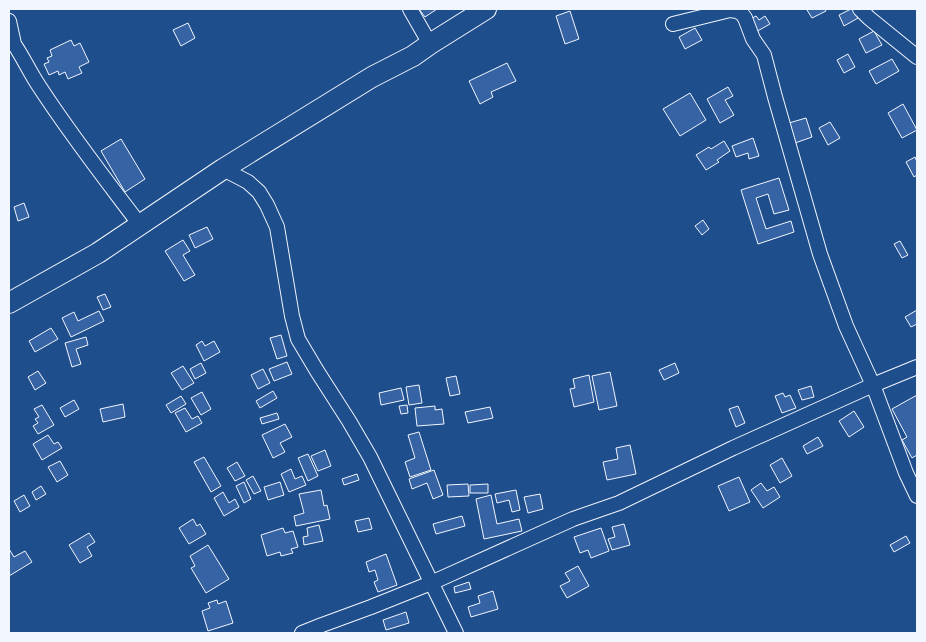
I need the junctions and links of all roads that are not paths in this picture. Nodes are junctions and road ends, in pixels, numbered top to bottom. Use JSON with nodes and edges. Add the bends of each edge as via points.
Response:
{"nodes":[{"id":1,"x":410,"y":9,"type":"edge"},
{"id":2,"x":486,"y":9,"type":"edge"},
{"id":3,"x":860,"y":9,"type":"edge"},
{"id":4,"x":9,"y":21,"type":"edge"},
{"id":5,"x":673,"y":24,"type":"dead end"},
{"id":6,"x":11,"y":41,"type":"edge"},
{"id":7,"x":430,"y":44,"type":"junction"},
{"id":8,"x":917,"y":57,"type":"edge"},
{"id":9,"x":223,"y":170,"type":"junction"},
{"id":10,"x":140,"y":226,"type":"junction"},
{"id":11,"x":9,"y":304,"type":"edge"},
{"id":12,"x":917,"y":367,"type":"edge"},
{"id":13,"x":873,"y":385,"type":"junction"},
{"id":14,"x":917,"y":496,"type":"edge"},
{"id":15,"x":431,"y":583,"type":"junction"},
{"id":16,"x":302,"y":633,"type":"edge"},
{"id":17,"x":456,"y":633,"type":"edge"}],
"edges":[{"from":1,"to":7,"type":"street"},
{"from":2,"to":7,"type":"street"},
{"from":3,"to":8,"type":"street"},
{"from":4,"to":6,"type":"street"},
{"from":5,"to":13,"type":"street","via":[[730,10],[745,18],[764,55],[820,254],[846,326]]},
{"from":6,"to":10,"type":"street","via":[[38,85]]},
{"from":7,"to":9,"type":"street"},
{"from":9,"to":10,"type":"street"},
{"from":9,"to":15,"type":"street","via":[[248,182],[267,205],[277,227],[298,339],[370,458]]},
{"from":10,"to":11,"type":"street"},
{"from":12,"to":13,"type":"street"},
{"from":13,"to":14,"type":"street"},
{"from":13,"to":15,"type":"street","via":[[619,503],[574,519]]},
{"from":15,"to":16,"type":"street"},
{"from":15,"to":17,"type":"street"}]}
